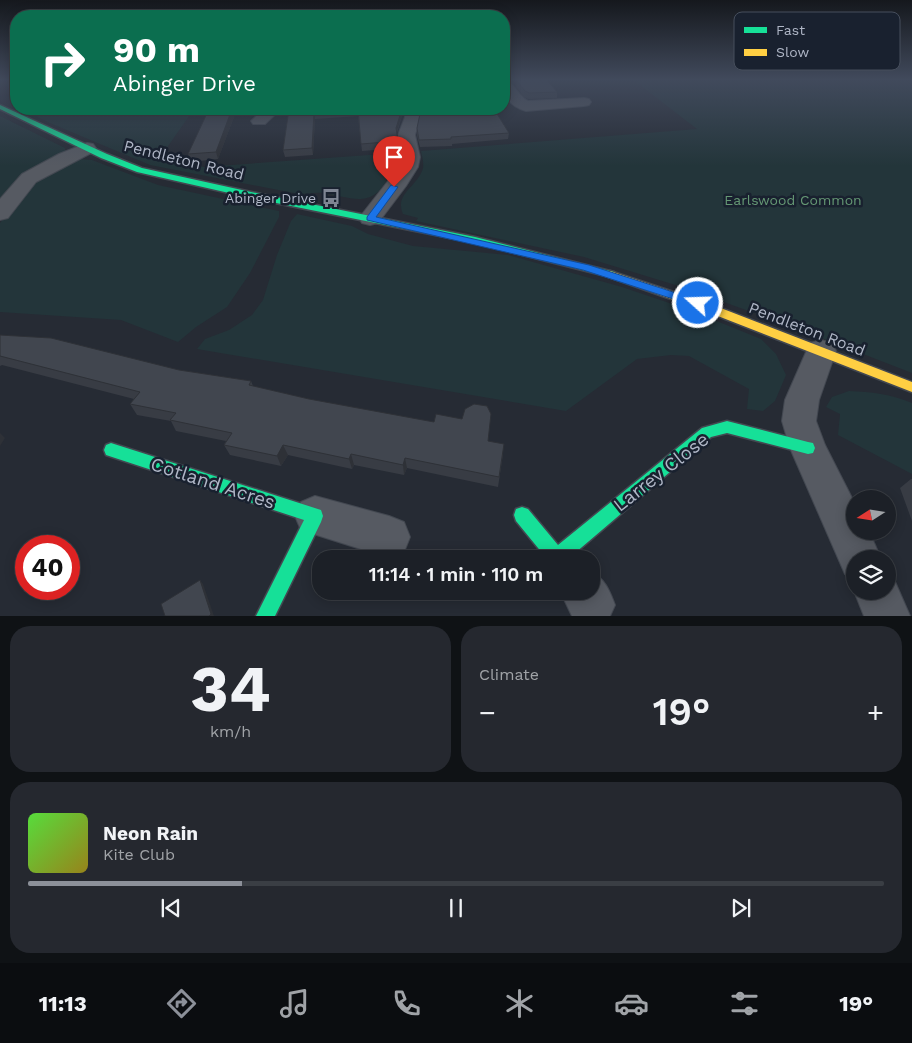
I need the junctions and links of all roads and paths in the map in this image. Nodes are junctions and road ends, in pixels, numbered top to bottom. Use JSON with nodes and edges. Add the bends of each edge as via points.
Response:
{"nodes":[{"id":1,"x":19,"y":115,"type":"edge"},
{"id":2,"x":266,"y":115,"type":"edge"},
{"id":3,"x":413,"y":115,"type":"edge"},
{"id":4,"x":259,"y":121,"type":"dead end"},
{"id":5,"x":87,"y":148,"type":"junction"},
{"id":6,"x":0,"y":213,"type":"edge"},
{"id":7,"x":370,"y":218,"type":"junction"},
{"id":8,"x":821,"y":351,"type":"junction"},
{"id":9,"x":912,"y":387,"type":"edge"},
{"id":10,"x":808,"y":448,"type":"junction"},
{"id":11,"x":111,"y":450,"type":"dead end"},
{"id":12,"x":522,"y":515,"type":"dead end"},
{"id":13,"x":315,"y":516,"type":"junction"},
{"id":14,"x":389,"y":537,"type":"dead end"},
{"id":15,"x":551,"y":550,"type":"edge"},
{"id":16,"x":567,"y":550,"type":"edge"},
{"id":17,"x":856,"y":550,"type":"edge"},
{"id":18,"x":880,"y":600,"type":"edge"},
{"id":19,"x":265,"y":616,"type":"edge"},
{"id":20,"x":887,"y":616,"type":"edge"}],
"edges":[{"from":1,"to":5,"type":"street","name":"Pendleton Road"},
{"from":2,"to":4,"type":"street"},
{"from":3,"to":7,"type":"street","via":[[407,132],[411,162]]},
{"from":5,"to":6,"type":"street","via":[[29,178]]},
{"from":5,"to":7,"type":"street","name":"Pendleton Road","via":[[140,170],[175,179]]},
{"from":7,"to":8,"type":"street","name":"Pendleton Road","via":[[586,267],[680,296]]},
{"from":8,"to":9,"type":"street","name":"Pendleton Road"},
{"from":8,"to":10,"type":"street","via":[[802,400],[799,420]]},
{"from":10,"to":16,"type":"street","name":"Larrey Close","via":[[727,427],[707,432]]},
{"from":10,"to":17,"type":"street"},
{"from":11,"to":13,"type":"street","name":"Cotland Acres"},
{"from":12,"to":15,"type":"street","name":"Larrey Close"},
{"from":13,"to":14,"type":"street","name":"Cotland Acres"},
{"from":13,"to":19,"type":"street"},
{"from":18,"to":20,"type":"street"}]}
